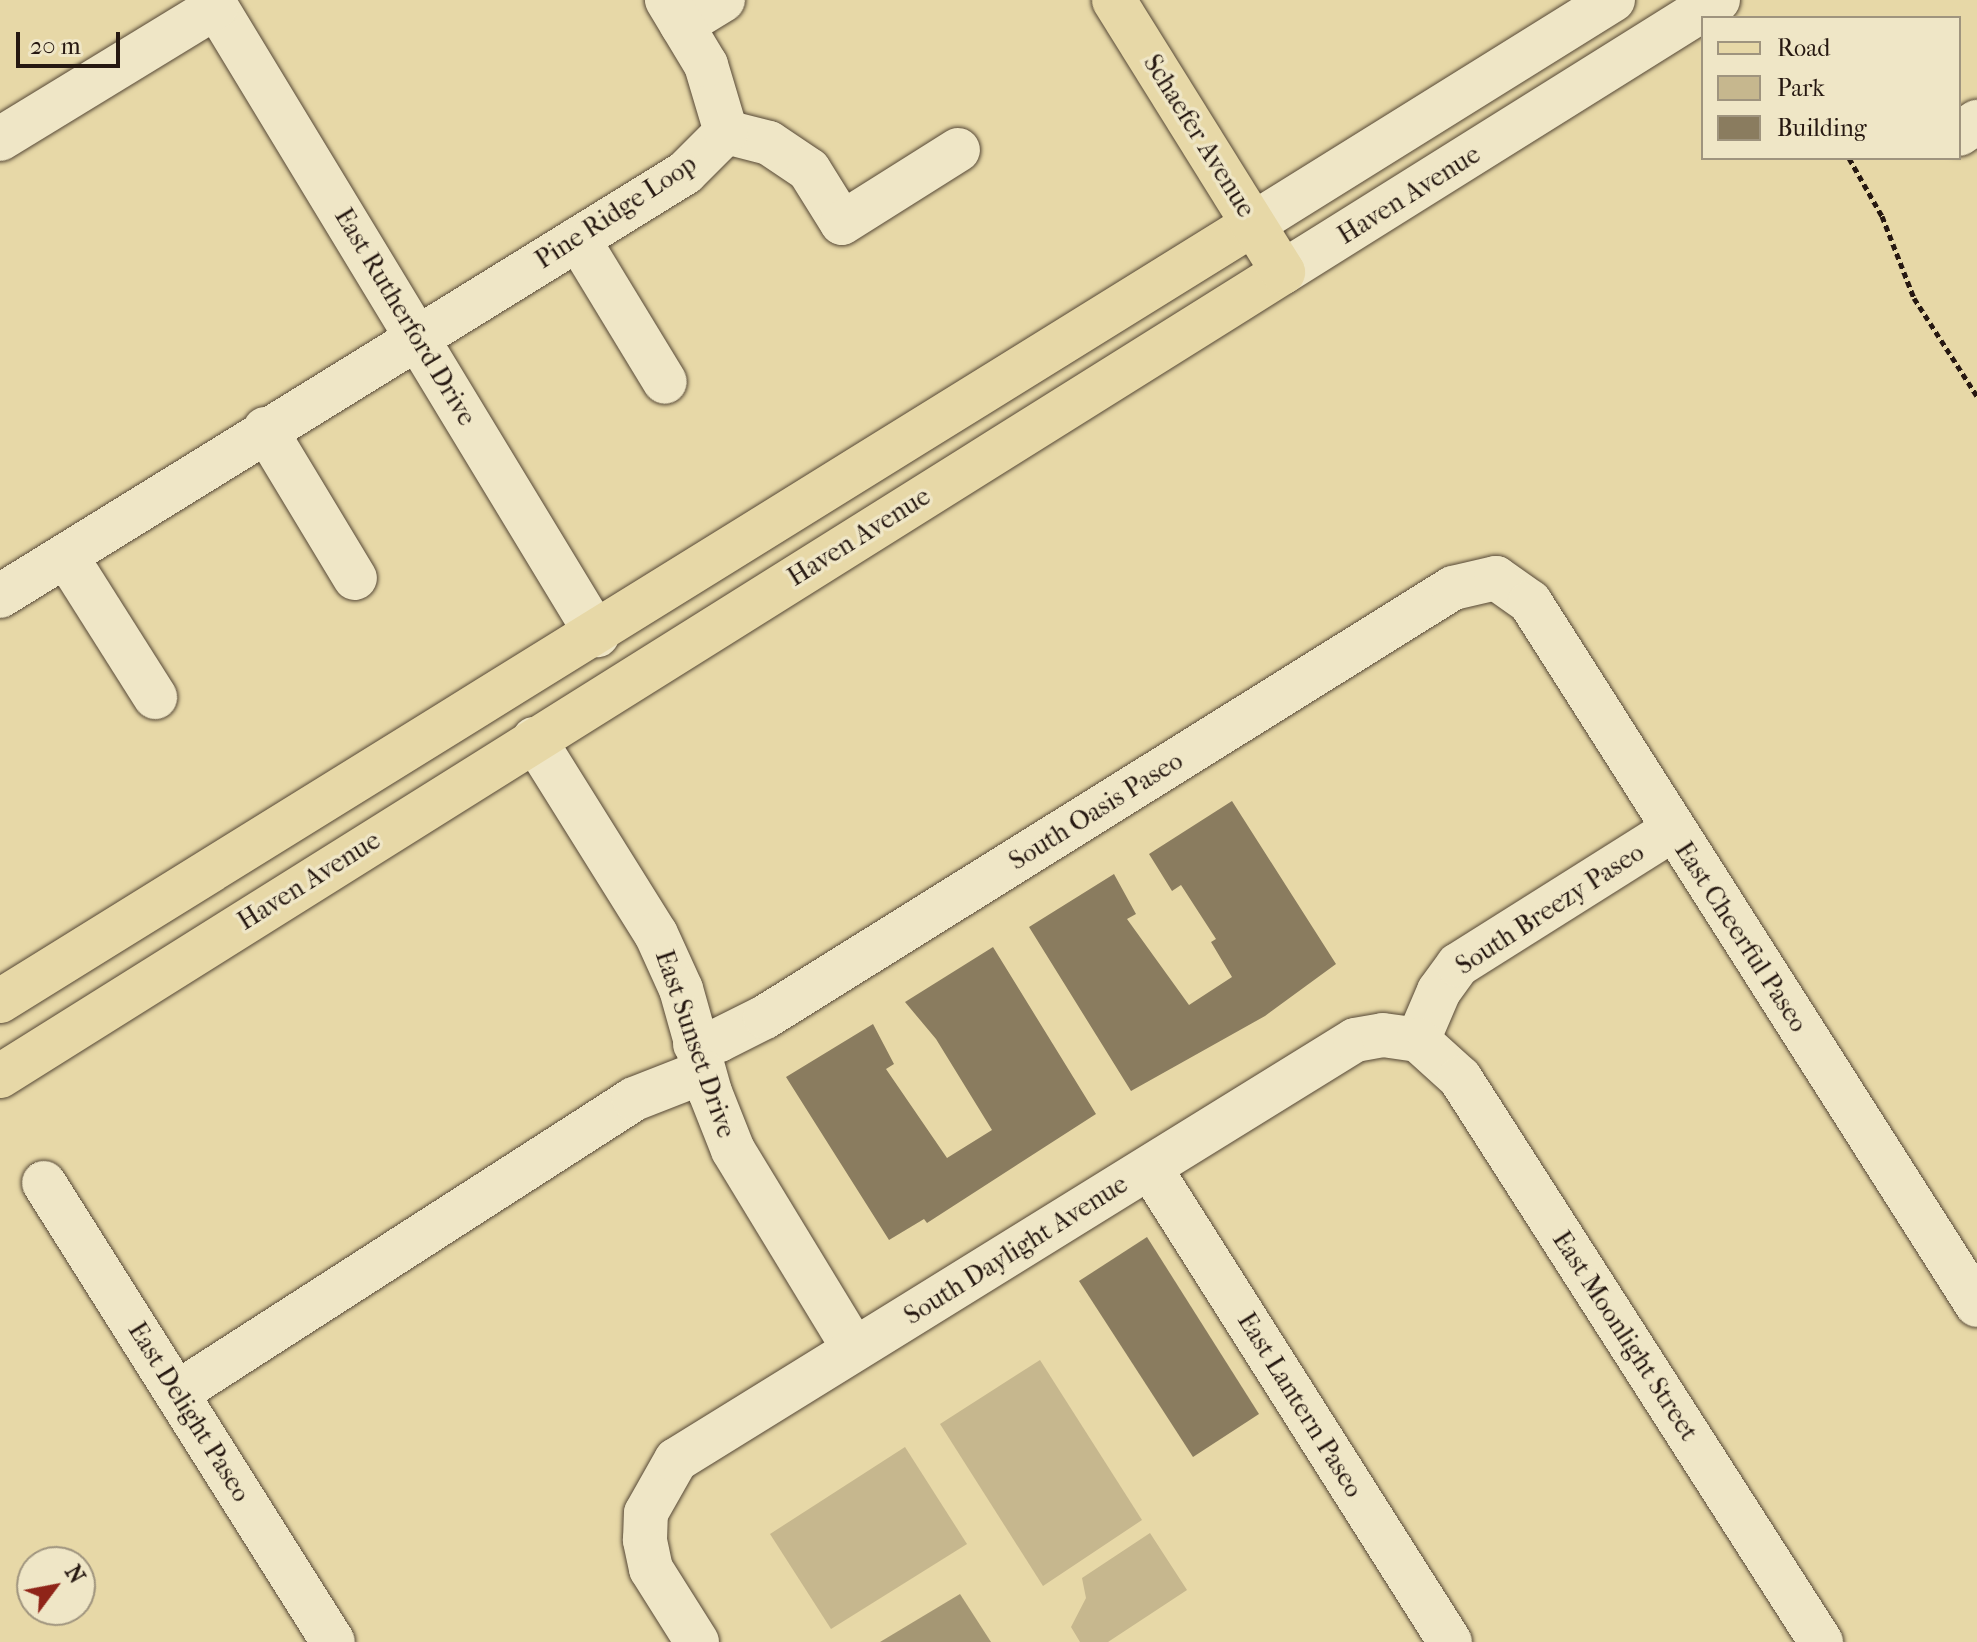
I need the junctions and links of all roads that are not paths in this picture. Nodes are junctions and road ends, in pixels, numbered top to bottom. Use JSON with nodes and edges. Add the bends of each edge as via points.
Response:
{"nodes":[{"id":1,"x":723,"y":0,"type":"edge"},
{"id":2,"x":1114,"y":0,"type":"edge"},
{"id":3,"x":1613,"y":0,"type":"edge"},
{"id":4,"x":1718,"y":0,"type":"edge"},
{"id":5,"x":214,"y":3,"type":"edge"},
{"id":6,"x":674,"y":13,"type":"edge"},
{"id":7,"x":726,"y":132,"type":"junction"},
{"id":8,"x":0,"y":139,"type":"edge"},
{"id":9,"x":958,"y":150,"type":"dead end"},
{"id":10,"x":1253,"y":224,"type":"junction"},
{"id":11,"x":578,"y":239,"type":"junction"},
{"id":12,"x":1283,"y":272,"type":"junction"},
{"id":13,"x":418,"y":337,"type":"junction"},
{"id":14,"x":665,"y":382,"type":"dead end"},
{"id":15,"x":265,"y":429,"type":"junction"},
{"id":16,"x":66,"y":556,"type":"junction"},
{"id":17,"x":355,"y":578,"type":"dead end"},
{"id":18,"x":1496,"y":578,"type":"joint"},
{"id":19,"x":0,"y":596,"type":"edge"},
{"id":20,"x":597,"y":635,"type":"junction"},
{"id":21,"x":155,"y":697,"type":"dead end"},
{"id":22,"x":534,"y":739,"type":"junction"},
{"id":23,"x":1672,"y":830,"type":"junction"},
{"id":24,"x":0,"y":1001,"type":"edge"},
{"id":25,"x":1418,"y":1040,"type":"junction"},
{"id":26,"x":699,"y":1058,"type":"junction"},
{"id":27,"x":0,"y":1076,"type":"edge"},
{"id":28,"x":1150,"y":1168,"type":"junction"},
{"id":29,"x":44,"y":1183,"type":"dead end"},
{"id":30,"x":1977,"y":1305,"type":"edge"},
{"id":31,"x":854,"y":1349,"type":"junction"},
{"id":32,"x":177,"y":1393,"type":"junction"},
{"id":33,"x":333,"y":1642,"type":"edge"},
{"id":34,"x":697,"y":1642,"type":"edge"},
{"id":35,"x":1450,"y":1642,"type":"edge"},
{"id":36,"x":1821,"y":1642,"type":"edge"}],
"edges":[{"from":1,"to":6,"type":"street"},
{"from":2,"to":10,"type":"main road","name":"Schaefer Avenue"},
{"from":3,"to":10,"type":"street"},
{"from":4,"to":12,"type":"street","name":"Haven Avenue"},
{"from":5,"to":8,"type":"street"},
{"from":5,"to":13,"type":"street","name":"East Rutherford Drive"},
{"from":6,"to":7,"type":"street","via":[[706,65]]},
{"from":7,"to":9,"type":"street","via":[[769,143],[809,170],[842,223]]},
{"from":7,"to":11,"type":"street","name":"Pine Ridge Loop","via":[[685,173]]},
{"from":10,"to":12,"type":"main road","name":"Schaefer Avenue"},
{"from":10,"to":20,"type":"main road"},
{"from":11,"to":13,"type":"street","name":"Pine Ridge Loop"},
{"from":11,"to":14,"type":"street"},
{"from":12,"to":22,"type":"main road","name":"Haven Avenue"},
{"from":13,"to":15,"type":"street","name":"Pine Ridge Loop"},
{"from":13,"to":20,"type":"street","name":"East Rutherford Drive"},
{"from":15,"to":16,"type":"street","name":"Pine Ridge Loop"},
{"from":15,"to":17,"type":"street"},
{"from":16,"to":19,"type":"street","name":"Pine Ridge Loop"},
{"from":16,"to":21,"type":"street"},
{"from":18,"to":23,"type":"street","name":"East Cheerful Paseo","via":[[1530,602]]},
{"from":18,"to":26,"type":"street","name":"South Oasis Paseo","via":[[1453,588],[765,1017],[719,1040]]},
{"from":20,"to":24,"type":"main road"},
{"from":22,"to":26,"type":"street","name":"East Sunset Drive","via":[[656,934],[681,989]]},
{"from":22,"to":27,"type":"main road","name":"Haven Avenue"},
{"from":23,"to":25,"type":"street","name":"South Breezy Paseo","via":[[1458,965],[1439,991]]},
{"from":23,"to":30,"type":"street","name":"East Cheerful Paseo"},
{"from":25,"to":28,"type":"street","name":"South Daylight Avenue","via":[[1383,1035],[1355,1040]]},
{"from":25,"to":36,"type":"street","name":"East Moonlight Street","via":[[1460,1078]]},
{"from":26,"to":31,"type":"street","name":"East Sunset Drive","via":[[733,1150]]},
{"from":26,"to":32,"type":"street","name":"South Oasis Paseo"},
{"from":28,"to":31,"type":"street","name":"South Daylight Avenue"},
{"from":28,"to":35,"type":"street","name":"East Lantern Paseo"},
{"from":29,"to":32,"type":"street","name":"East Delight Paseo"},
{"from":31,"to":34,"type":"street","name":"South Daylight Avenue","via":[[676,1460],[646,1513],[651,1569]]},
{"from":32,"to":33,"type":"street","name":"East Delight Paseo"}]}
